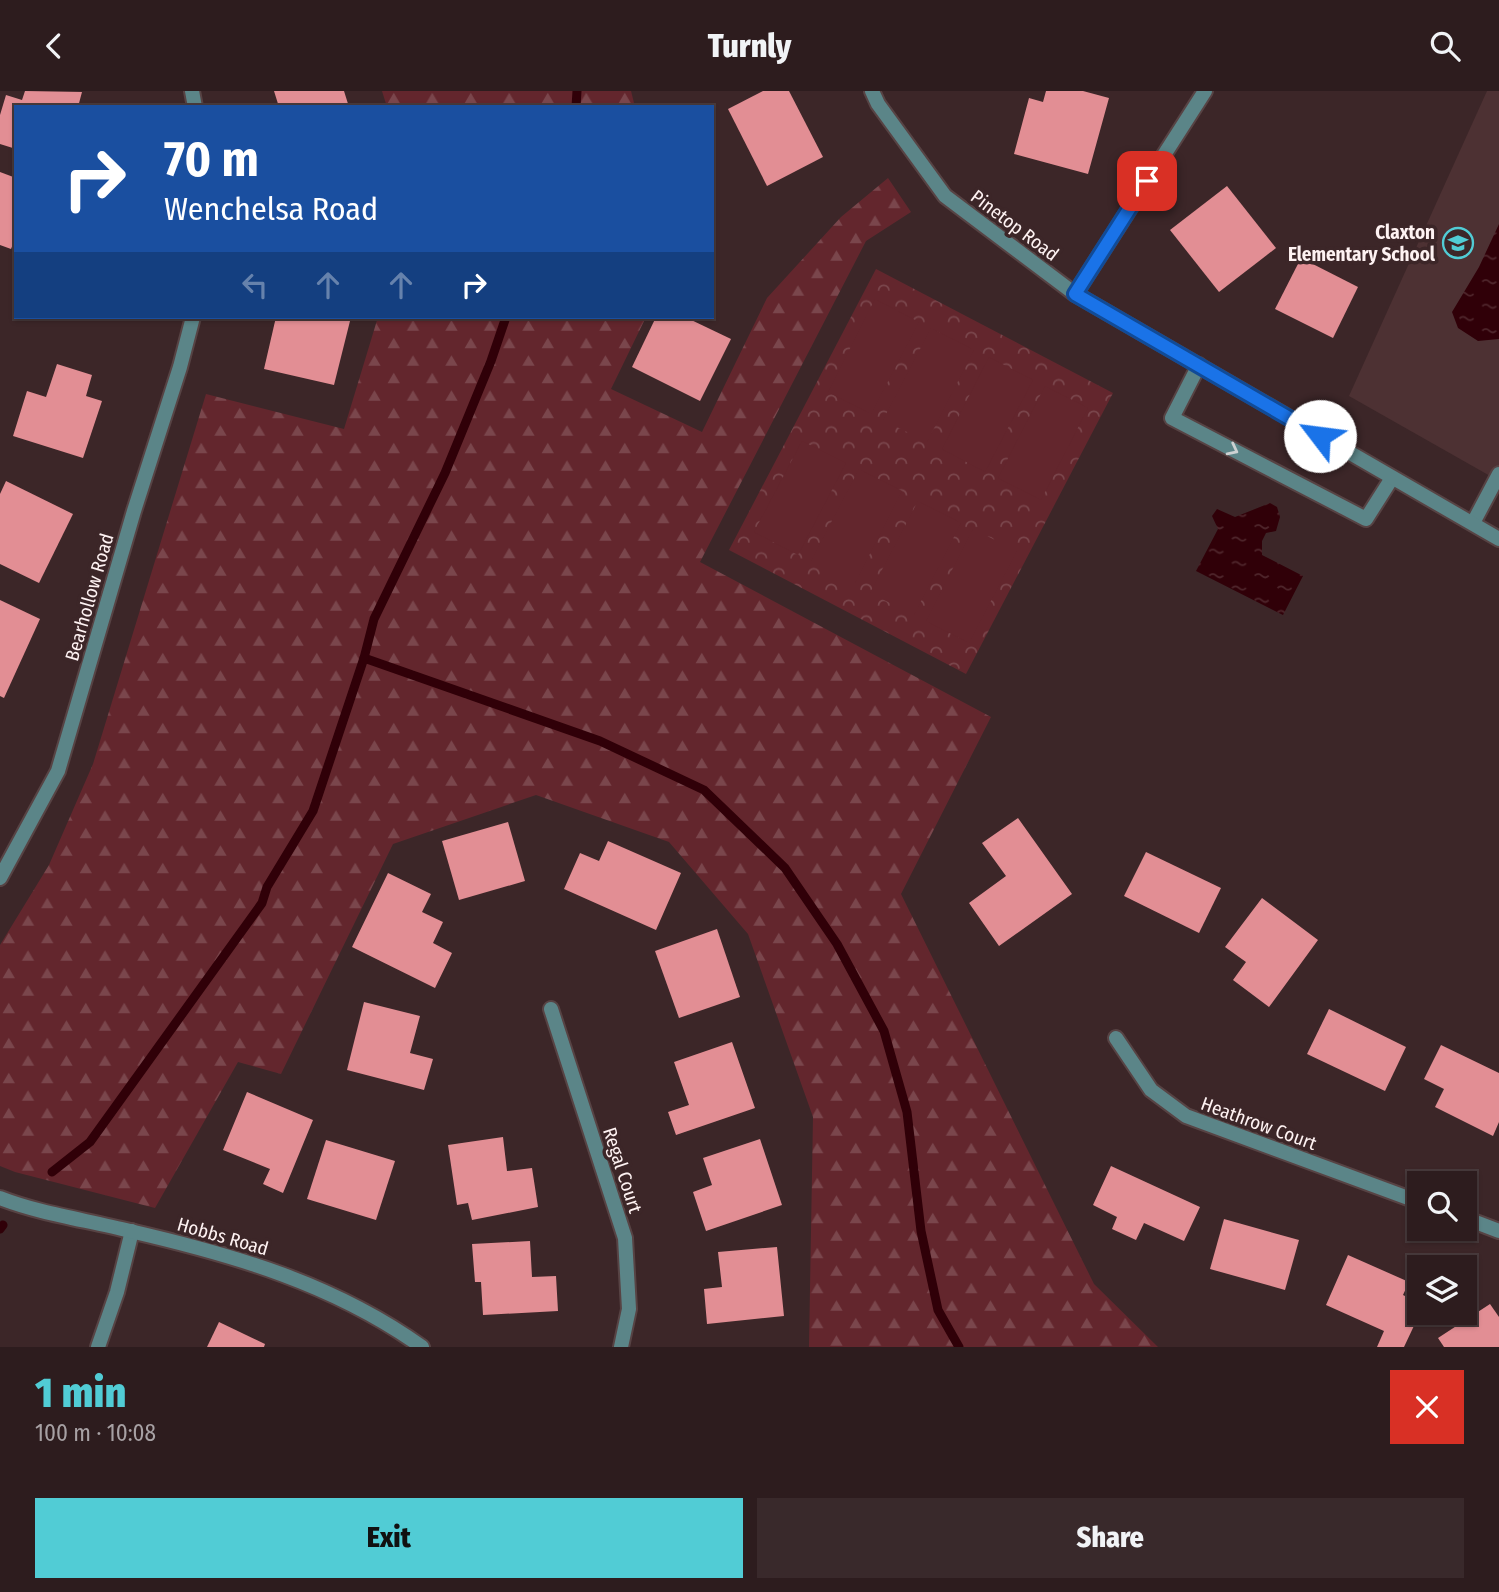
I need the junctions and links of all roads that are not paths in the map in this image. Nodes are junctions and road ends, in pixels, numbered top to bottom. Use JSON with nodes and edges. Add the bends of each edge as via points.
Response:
{"nodes":[{"id":1,"x":872,"y":91,"type":"edge"},
{"id":2,"x":1205,"y":91,"type":"edge"},
{"id":3,"x":1075,"y":294,"type":"junction"},
{"id":4,"x":192,"y":319,"type":"edge"},
{"id":5,"x":1199,"y":366,"type":"junction"},
{"id":6,"x":1499,"y":474,"type":"edge"},
{"id":7,"x":1392,"y":478,"type":"junction"},
{"id":8,"x":1473,"y":523,"type":"junction"},
{"id":9,"x":1499,"y":538,"type":"edge"},
{"id":10,"x":0,"y":878,"type":"edge"},
{"id":11,"x":551,"y":1009,"type":"dead end"},
{"id":12,"x":1116,"y":1038,"type":"dead end"},
{"id":13,"x":0,"y":1198,"type":"edge"},
{"id":14,"x":1407,"y":1198,"type":"edge"},
{"id":15,"x":1477,"y":1223,"type":"edge"},
{"id":16,"x":132,"y":1231,"type":"junction"},
{"id":17,"x":1499,"y":1231,"type":"edge"},
{"id":18,"x":98,"y":1347,"type":"edge"},
{"id":19,"x":422,"y":1347,"type":"edge"},
{"id":20,"x":621,"y":1347,"type":"edge"}],
"edges":[{"from":1,"to":3,"type":"street","name":"Pinetop Road","via":[[945,195]]},
{"from":2,"to":3,"type":"street"},
{"from":3,"to":5,"type":"street","name":"Pinetop Road"},
{"from":4,"to":10,"type":"street","name":"Bearhollow Road","via":[[58,771]]},
{"from":5,"to":7,"type":"street","name":"Pinetop Road"},
{"from":5,"to":7,"type":"street","one_way":true,"via":[[1172,418],[1366,519]]},
{"from":6,"to":8,"type":"street"},
{"from":7,"to":8,"type":"street","name":"Pinetop Road"},
{"from":8,"to":9,"type":"street","name":"Pinetop Road"},
{"from":11,"to":20,"type":"street","name":"Regal Court","via":[[625,1238],[629,1309]]},
{"from":12,"to":14,"type":"street","name":"Heathrow Court","via":[[1151,1090],[1186,1116]]},
{"from":13,"to":16,"type":"street","name":"Hobbs Road"},
{"from":15,"to":17,"type":"street"},
{"from":16,"to":18,"type":"street"},
{"from":16,"to":19,"type":"street","name":"Hobbs Road","via":[[289,1276],[336,1297]]}]}
